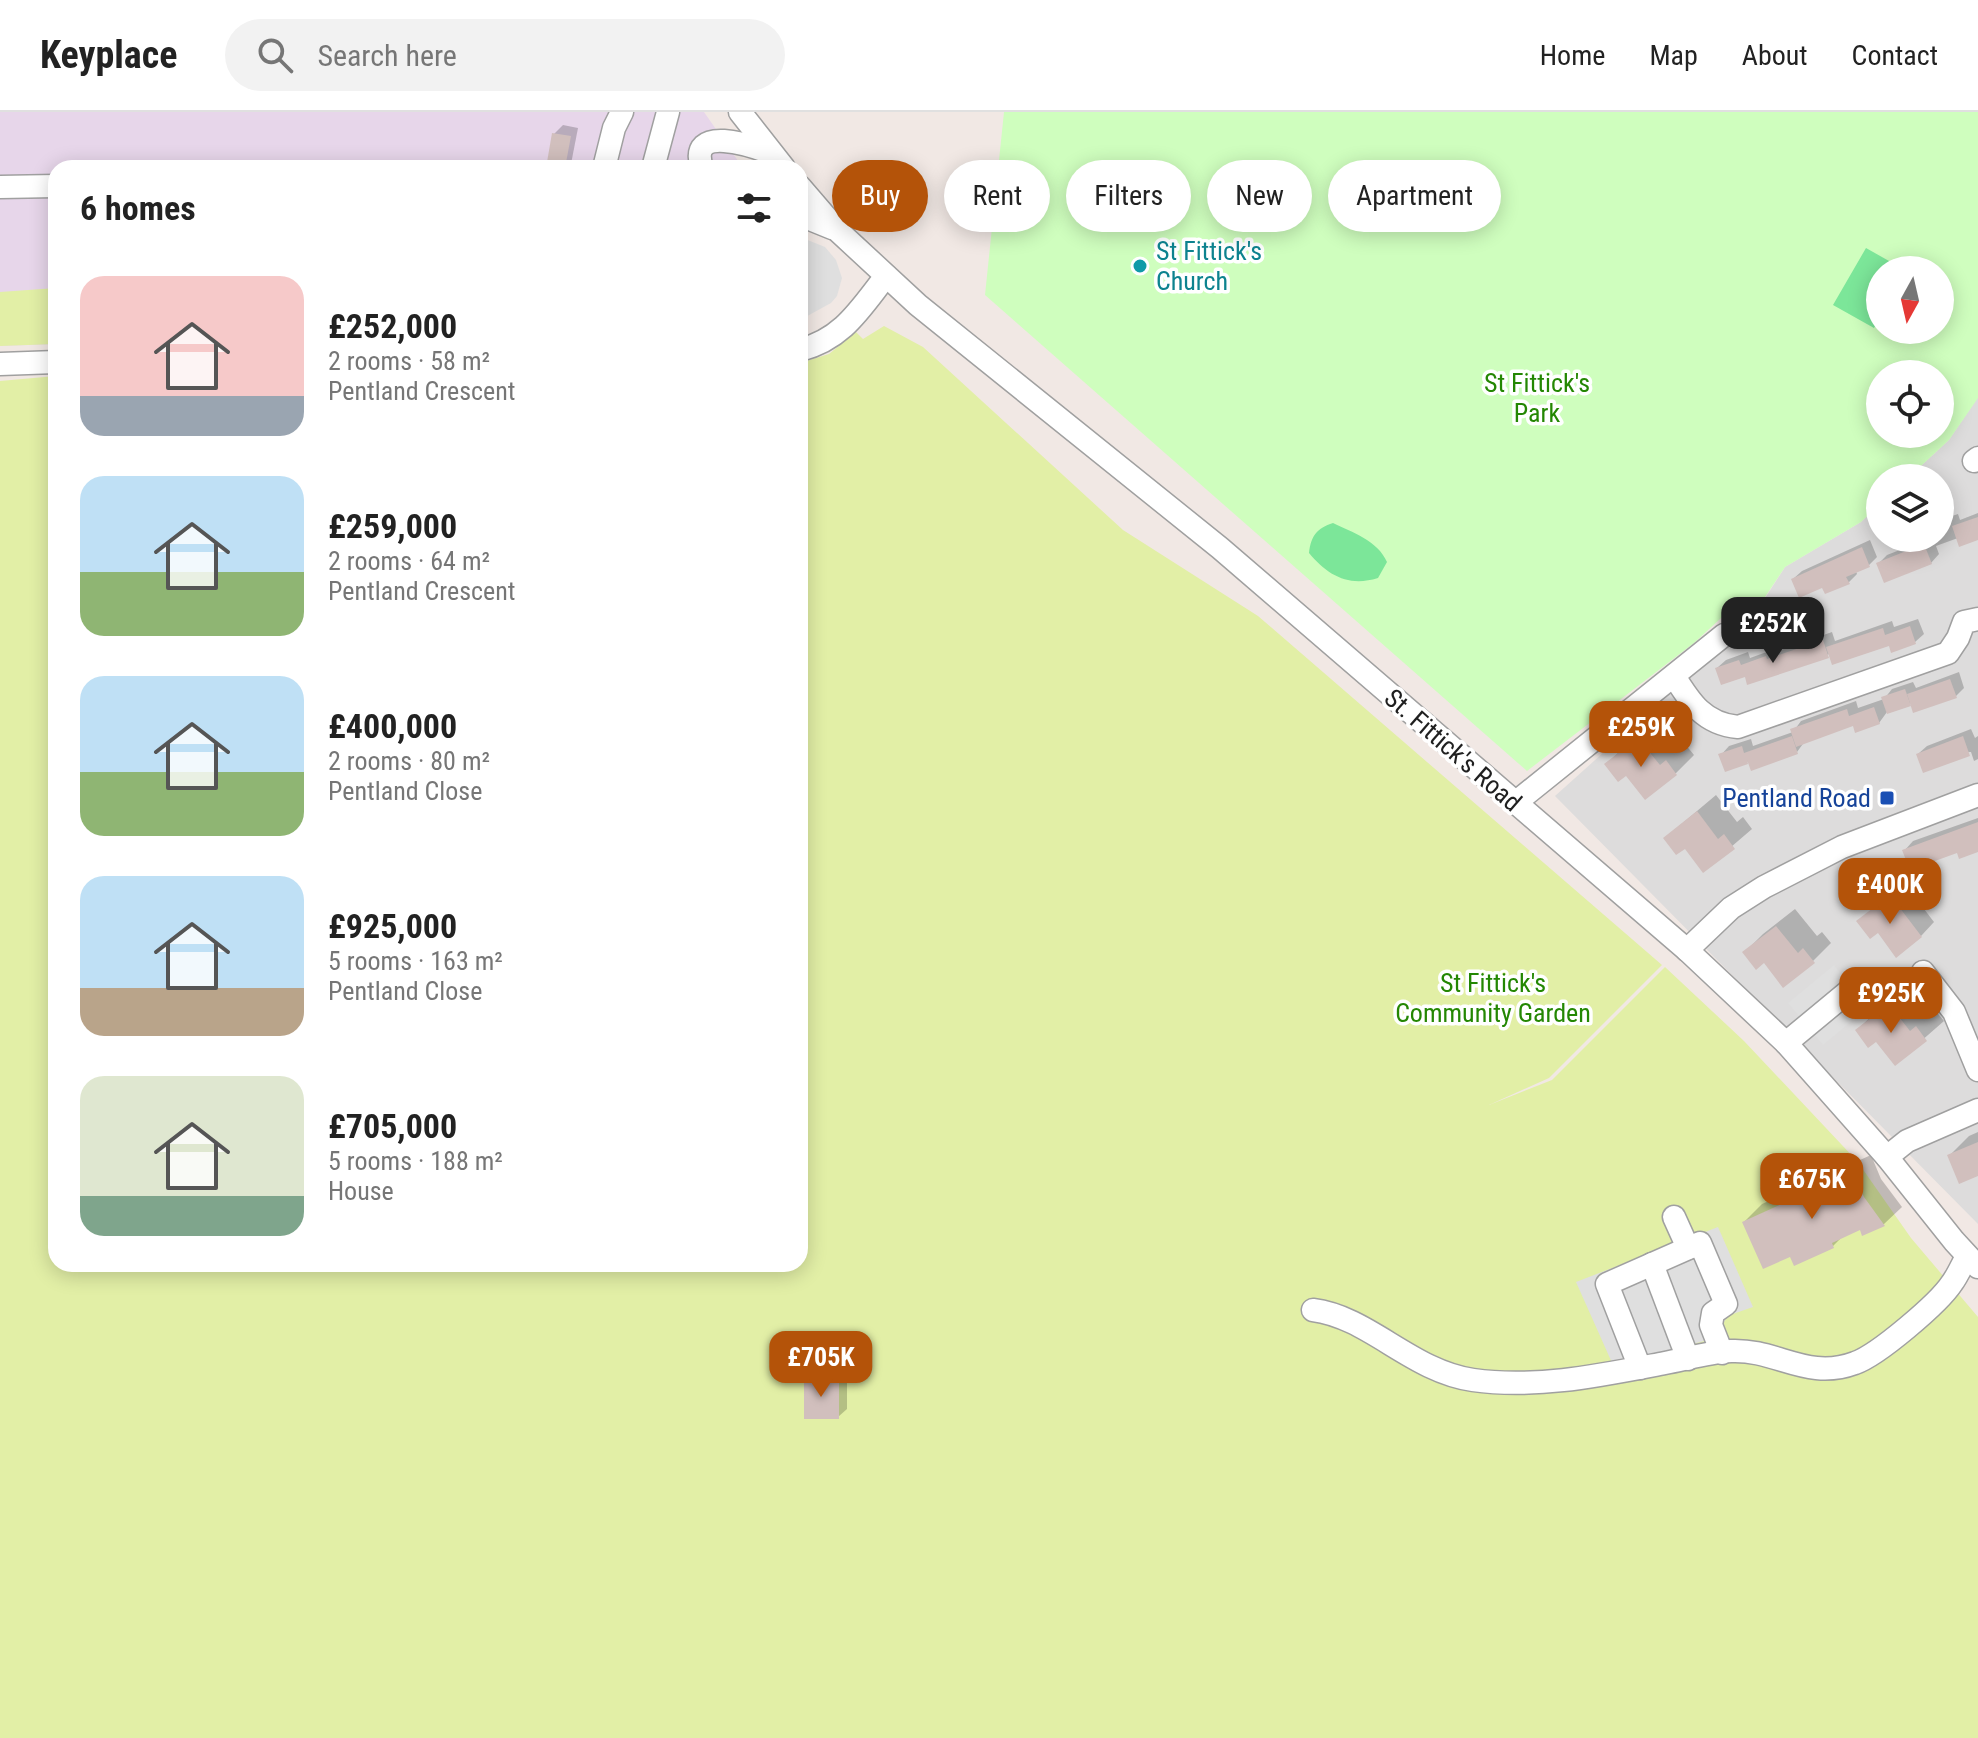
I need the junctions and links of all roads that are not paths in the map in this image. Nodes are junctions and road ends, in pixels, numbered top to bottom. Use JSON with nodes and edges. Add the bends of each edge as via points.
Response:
{"nodes":[{"id":1,"x":622,"y":112,"type":"edge"},
{"id":2,"x":668,"y":112,"type":"edge"},
{"id":3,"x":740,"y":112,"type":"edge"},
{"id":4,"x":606,"y":160,"type":"edge"},
{"id":5,"x":655,"y":160,"type":"edge"},
{"id":6,"x":701,"y":160,"type":"edge"},
{"id":7,"x":777,"y":160,"type":"edge"},
{"id":8,"x":48,"y":186,"type":"edge"},
{"id":9,"x":0,"y":187,"type":"edge"},
{"id":10,"x":808,"y":196,"type":"edge"},
{"id":11,"x":808,"y":218,"type":"edge"},
{"id":12,"x":832,"y":224,"type":"edge"},
{"id":13,"x":832,"y":228,"type":"edge"},
{"id":14,"x":839,"y":232,"type":"edge"},
{"id":15,"x":886,"y":276,"type":"junction"},
{"id":16,"x":808,"y":347,"type":"edge"},
{"id":17,"x":48,"y":362,"type":"edge"},
{"id":18,"x":0,"y":364,"type":"edge"},
{"id":19,"x":1978,"y":619,"type":"edge"},
{"id":20,"x":1724,"y":635,"type":"dead end"},
{"id":21,"x":1674,"y":676,"type":"junction"},
{"id":22,"x":1978,"y":795,"type":"edge"},
{"id":23,"x":1515,"y":803,"type":"junction"},
{"id":24,"x":1687,"y":950,"type":"junction"},
{"id":25,"x":1923,"y":972,"type":"dead end"},
{"id":26,"x":1861,"y":981,"type":"dead end"},
{"id":27,"x":1786,"y":1043,"type":"junction"},
{"id":28,"x":1978,"y":1070,"type":"edge"},
{"id":29,"x":1978,"y":1110,"type":"edge"},
{"id":30,"x":1887,"y":1157,"type":"junction"},
{"id":31,"x":1674,"y":1217,"type":"dead end"},
{"id":32,"x":1688,"y":1248,"type":"junction"},
{"id":33,"x":1972,"y":1262,"type":"edge"},
{"id":34,"x":1652,"y":1264,"type":"junction"},
{"id":35,"x":1313,"y":1310,"type":"dead end"},
{"id":36,"x":1722,"y":1353,"type":"junction"},
{"id":37,"x":1688,"y":1359,"type":"junction"},
{"id":38,"x":1640,"y":1368,"type":"junction"}],
"edges":[{"from":1,"to":4,"type":"street"},
{"from":2,"to":5,"type":"street"},
{"from":3,"to":7,"type":"street"},
{"from":6,"to":7,"type":"street","via":[[703,149],[713,141],[744,143]]},
{"from":8,"to":9,"type":"street"},
{"from":10,"to":12,"type":"street","name":"St. Fittick's Road"},
{"from":11,"to":13,"type":"street"},
{"from":14,"to":15,"type":"street","name":"St. Fittick's Road"},
{"from":15,"to":16,"type":"street","via":[[841,331]]},
{"from":15,"to":23,"type":"street","name":"St. Fittick's Road","via":[[1220,548]]},
{"from":17,"to":18,"type":"street"},
{"from":19,"to":21,"type":"street","via":[[1964,622],[1948,653],[1738,727],[1706,718]]},
{"from":20,"to":21,"type":"street"},
{"from":21,"to":23,"type":"street"},
{"from":22,"to":24,"type":"street","via":[[1842,847],[1764,887],[1731,908]]},
{"from":23,"to":24,"type":"street","name":"St. Fittick's Road"},
{"from":24,"to":27,"type":"street","name":"St. Fittick's Road"},
{"from":25,"to":28,"type":"street","via":[[1954,1012]]},
{"from":26,"to":27,"type":"street"},
{"from":27,"to":30,"type":"street","name":"St. Fittick's Road"},
{"from":29,"to":30,"type":"street","via":[[1907,1141]]},
{"from":30,"to":33,"type":"street","name":"St. Fittick's Road"},
{"from":31,"to":32,"type":"street"},
{"from":32,"to":34,"type":"street"},
{"from":32,"to":36,"type":"street","via":[[1700,1243],[1726,1304],[1713,1313],[1711,1325]]},
{"from":33,"to":36,"type":"street","via":[[1894,1339],[1858,1362],[1814,1370],[1766,1355]]},
{"from":34,"to":37,"type":"street"},
{"from":34,"to":38,"type":"street","via":[[1607,1284]]},
{"from":35,"to":38,"type":"street","via":[[1345,1319],[1436,1370],[1472,1379],[1535,1383]]},
{"from":36,"to":37,"type":"street"},
{"from":37,"to":38,"type":"street"}]}
